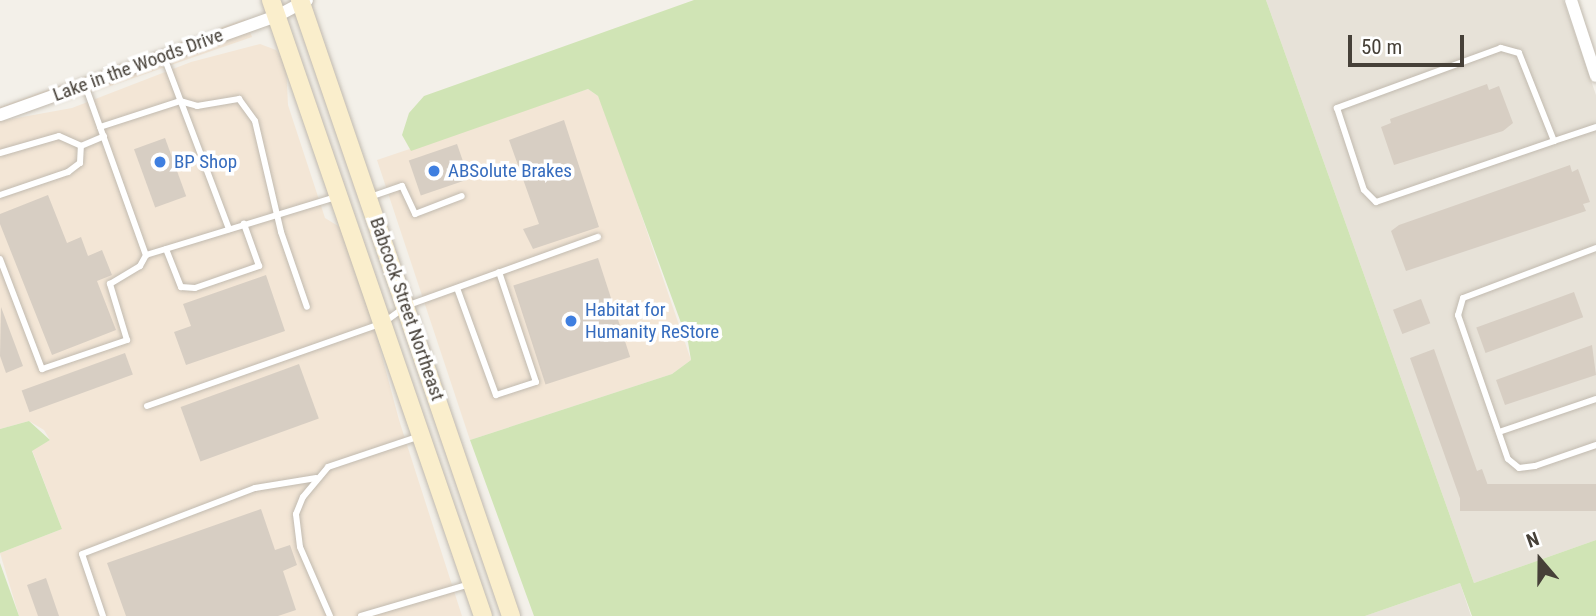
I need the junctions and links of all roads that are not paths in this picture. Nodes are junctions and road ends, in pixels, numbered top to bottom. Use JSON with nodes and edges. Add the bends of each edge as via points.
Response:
{"nodes":[{"id":1,"x":1571,"y":0,"type":"edge"},
{"id":2,"x":302,"y":1,"type":"edge"},
{"id":3,"x":274,"y":8,"type":"edge"},
{"id":4,"x":163,"y":56,"type":"junction"},
{"id":5,"x":1596,"y":76,"type":"edge"},
{"id":6,"x":85,"y":85,"type":"junction"},
{"id":7,"x":180,"y":101,"type":"junction"},
{"id":8,"x":0,"y":115,"type":"edge"},
{"id":9,"x":100,"y":127,"type":"junction"},
{"id":10,"x":1596,"y":127,"type":"edge"},
{"id":11,"x":104,"y":136,"type":"junction"},
{"id":12,"x":1554,"y":141,"type":"junction"},
{"id":13,"x":80,"y":146,"type":"junction"},
{"id":14,"x":0,"y":153,"type":"edge"},
{"id":15,"x":0,"y":194,"type":"edge"},
{"id":16,"x":339,"y":196,"type":"junction"},
{"id":17,"x":462,"y":196,"type":"dead end"},
{"id":18,"x":369,"y":198,"type":"junction"},
{"id":19,"x":281,"y":212,"type":"junction"},
{"id":20,"x":244,"y":224,"type":"junction"},
{"id":21,"x":229,"y":229,"type":"junction"},
{"id":22,"x":598,"y":237,"type":"dead end"},
{"id":23,"x":166,"y":248,"type":"junction"},
{"id":24,"x":1596,"y":248,"type":"edge"},
{"id":25,"x":146,"y":255,"type":"junction"},
{"id":26,"x":0,"y":259,"type":"edge"},
{"id":27,"x":499,"y":272,"type":"junction"},
{"id":28,"x":457,"y":288,"type":"junction"},
{"id":29,"x":406,"y":306,"type":"junction"},
{"id":30,"x":307,"y":307,"type":"dead end"},
{"id":31,"x":383,"y":323,"type":"junction"},
{"id":32,"x":1596,"y":399,"type":"edge"},
{"id":33,"x":147,"y":406,"type":"dead end"},
{"id":34,"x":1499,"y":432,"type":"junction"},
{"id":35,"x":422,"y":435,"type":"junction"},
{"id":36,"x":1596,"y":445,"type":"edge"},
{"id":37,"x":316,"y":478,"type":"junction"},
{"id":38,"x":472,"y":584,"type":"junction"},
{"id":39,"x":103,"y":616,"type":"edge"},
{"id":40,"x":330,"y":616,"type":"edge"},
{"id":41,"x":360,"y":616,"type":"edge"},
{"id":42,"x":483,"y":616,"type":"edge"},
{"id":43,"x":511,"y":616,"type":"edge"}],
"edges":[{"from":1,"to":5,"type":"street"},
{"from":2,"to":3,"type":"street","name":"Lake in the Woods Drive"},
{"from":2,"to":18,"type":"main road","name":"Babcock Street Northeast"},
{"from":3,"to":4,"type":"street","name":"Lake in the Woods Drive"},
{"from":3,"to":16,"type":"main road","name":"Babcock Street Northeast"},
{"from":4,"to":6,"type":"street","name":"Lake in the Woods Drive"},
{"from":4,"to":7,"type":"lane"},
{"from":6,"to":8,"type":"street","name":"Lake in the Woods Drive"},
{"from":6,"to":9,"type":"lane"},
{"from":7,"to":9,"type":"lane"},
{"from":7,"to":19,"type":"lane","via":[[197,106],[239,99],[255,121]]},
{"from":7,"to":21,"type":"lane"},
{"from":9,"to":11,"type":"lane"},
{"from":10,"to":12,"type":"lane"},
{"from":11,"to":13,"type":"lane"},
{"from":11,"to":25,"type":"lane"},
{"from":12,"to":12,"type":"lane","via":[[1376,202],[1364,190],[1337,108],[1502,48],[1519,52]]},
{"from":13,"to":14,"type":"lane","via":[[59,136]]},
{"from":13,"to":15,"type":"lane","via":[[80,163],[68,172]]},
{"from":16,"to":19,"type":"lane"},
{"from":16,"to":31,"type":"main road","name":"Babcock Street Northeast"},
{"from":17,"to":18,"type":"lane","via":[[415,214],[402,186]]},
{"from":18,"to":29,"type":"main road","name":"Babcock Street Northeast"},
{"from":19,"to":20,"type":"lane"},
{"from":19,"to":30,"type":"lane","via":[[281,232]]},
{"from":20,"to":21,"type":"lane"},
{"from":20,"to":23,"type":"lane","via":[[260,266],[195,288],[181,287]]},
{"from":21,"to":23,"type":"lane"},
{"from":22,"to":27,"type":"lane"},
{"from":23,"to":25,"type":"lane"},
{"from":24,"to":34,"type":"lane","via":[[1464,298],[1458,315]]},
{"from":25,"to":26,"type":"lane","via":[[140,266],[110,284],[127,340],[42,369]]},
{"from":27,"to":28,"type":"lane"},
{"from":27,"to":28,"type":"lane","via":[[536,382],[496,395]]},
{"from":28,"to":29,"type":"lane"},
{"from":29,"to":31,"type":"lane"},
{"from":29,"to":43,"type":"main road","name":"Babcock Street Northeast"},
{"from":31,"to":33,"type":"lane"},
{"from":31,"to":35,"type":"main road","name":"Babcock Street Northeast"},
{"from":32,"to":34,"type":"lane"},
{"from":34,"to":36,"type":"lane","via":[[1508,459],[1519,468]]},
{"from":35,"to":37,"type":"lane","via":[[346,459]]},
{"from":35,"to":38,"type":"main road","name":"Babcock Street Northeast"},
{"from":37,"to":39,"type":"lane","via":[[255,488],[82,554]]},
{"from":37,"to":40,"type":"lane","via":[[296,514],[300,547]]},
{"from":38,"to":41,"type":"lane"},
{"from":38,"to":42,"type":"main road","name":"Babcock Street Northeast"}]}
